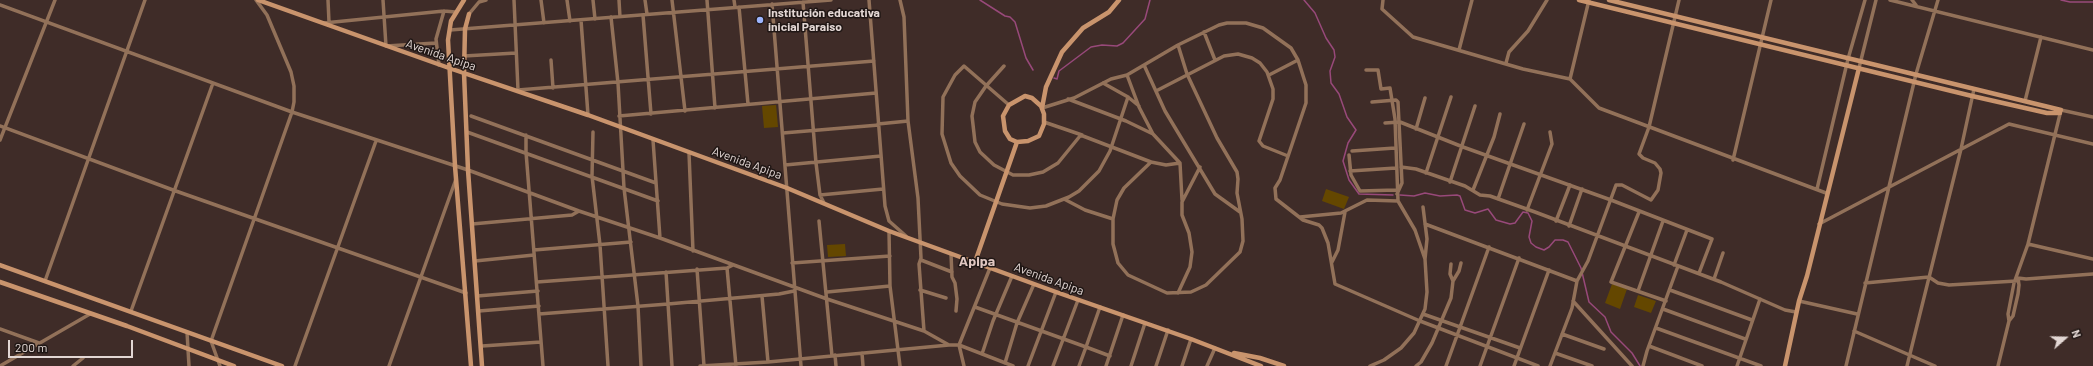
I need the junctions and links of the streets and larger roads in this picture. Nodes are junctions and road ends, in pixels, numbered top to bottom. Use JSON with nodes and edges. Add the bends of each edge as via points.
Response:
{"nodes":[{"id":1,"x":55,"y":0,"type":"edge"},
{"id":2,"x":145,"y":0,"type":"edge"},
{"id":3,"x":257,"y":0,"type":"edge"},
{"id":4,"x":328,"y":0,"type":"edge"},
{"id":5,"x":383,"y":0,"type":"edge"},
{"id":6,"x":486,"y":0,"type":"edge"},
{"id":7,"x":514,"y":0,"type":"edge"},
{"id":8,"x":541,"y":0,"type":"edge"},
{"id":9,"x":567,"y":0,"type":"edge"},
{"id":10,"x":593,"y":0,"type":"edge"},
{"id":11,"x":619,"y":0,"type":"edge"},
{"id":12,"x":645,"y":0,"type":"edge"},
{"id":13,"x":672,"y":0,"type":"edge"},
{"id":14,"x":707,"y":0,"type":"edge"},
{"id":15,"x":734,"y":0,"type":"edge"},
{"id":16,"x":831,"y":0,"type":"edge"},
{"id":17,"x":868,"y":0,"type":"edge"},
{"id":18,"x":900,"y":0,"type":"edge"},
{"id":19,"x":1119,"y":0,"type":"edge"},
{"id":20,"x":1383,"y":0,"type":"edge"},
{"id":21,"x":1472,"y":0,"type":"edge"},
{"id":22,"x":1547,"y":0,"type":"edge"},
{"id":23,"x":1579,"y":0,"type":"edge"},
{"id":24,"x":1609,"y":0,"type":"edge"},
{"id":25,"x":1680,"y":0,"type":"edge"},
{"id":26,"x":1771,"y":0,"type":"edge"},
{"id":27,"x":1865,"y":0,"type":"edge"},
{"id":28,"x":1876,"y":0,"type":"edge"},
{"id":29,"x":1890,"y":0,"type":"edge"},
{"id":30,"x":1912,"y":0,"type":"edge"},
{"id":31,"x":1938,"y":0,"type":"edge"},
{"id":32,"x":463,"y":1,"type":"edge"},
{"id":33,"x":788,"y":1,"type":"edge"},
{"id":34,"x":814,"y":1,"type":"edge"},
{"id":35,"x":1589,"y":1,"type":"edge"},
{"id":36,"x":762,"y":2,"type":"edge"},
{"id":37,"x":803,"y":2,"type":"junction"},
{"id":38,"x":772,"y":4,"type":"junction"},
{"id":39,"x":0,"y":5,"type":"edge"},
{"id":40,"x":1917,"y":6,"type":"junction"},
{"id":41,"x":737,"y":7,"type":"junction"},
{"id":42,"x":708,"y":9,"type":"junction"},
{"id":43,"x":1933,"y":10,"type":"junction"},
{"id":44,"x":444,"y":11,"type":"junction"},
{"id":45,"x":455,"y":12,"type":"junction"},
{"id":46,"x":673,"y":12,"type":"junction"},
{"id":47,"x":469,"y":14,"type":"joint"},
{"id":48,"x":645,"y":15,"type":"junction"},
{"id":49,"x":620,"y":16,"type":"junction"},
{"id":50,"x":1676,"y":16,"type":"junction"},
{"id":51,"x":383,"y":17,"type":"junction"},
{"id":52,"x":611,"y":17,"type":"junction"},
{"id":53,"x":595,"y":19,"type":"junction"},
{"id":54,"x":581,"y":20,"type":"junction"},
{"id":55,"x":570,"y":21,"type":"junction"},
{"id":56,"x":46,"y":22,"type":"junction"},
{"id":57,"x":329,"y":22,"type":"junction"},
{"id":58,"x":544,"y":23,"type":"junction"},
{"id":59,"x":321,"y":24,"type":"junction"},
{"id":60,"x":1674,"y":24,"type":"junction"},
{"id":61,"x":515,"y":26,"type":"junction"},
{"id":62,"x":466,"y":29,"type":"junction"},
{"id":63,"x":450,"y":30,"type":"junction"},
{"id":64,"x":1204,"y":32,"type":"junction"},
{"id":65,"x":1762,"y":37,"type":"junction"},
{"id":66,"x":2041,"y":37,"type":"junction"},
{"id":67,"x":436,"y":43,"type":"junction"},
{"id":68,"x":1760,"y":44,"type":"junction"},
{"id":69,"x":1178,"y":45,"type":"junction"},
{"id":70,"x":386,"y":46,"type":"junction"},
{"id":71,"x":1459,"y":50,"type":"junction"},
{"id":72,"x":2093,"y":50,"type":"edge"},
{"id":73,"x":126,"y":51,"type":"junction"},
{"id":74,"x":516,"y":53,"type":"junction"},
{"id":75,"x":464,"y":56,"type":"junction"},
{"id":76,"x":1848,"y":59,"type":"junction"},
{"id":77,"x":551,"y":60,"type":"dead end"},
{"id":78,"x":1215,"y":60,"type":"junction"},
{"id":79,"x":1298,"y":60,"type":"junction"},
{"id":80,"x":874,"y":61,"type":"junction"},
{"id":81,"x":1860,"y":61,"type":"junction"},
{"id":82,"x":1506,"y":63,"type":"junction"},
{"id":83,"x":439,"y":65,"type":"junction"},
{"id":84,"x":1144,"y":65,"type":"junction"},
{"id":85,"x":1847,"y":65,"type":"junction"},
{"id":86,"x":1004,"y":66,"type":"dead end"},
{"id":87,"x":809,"y":67,"type":"junction"},
{"id":88,"x":449,"y":68,"type":"junction"},
{"id":89,"x":1858,"y":68,"type":"junction"},
{"id":90,"x":777,"y":69,"type":"junction"},
{"id":91,"x":1366,"y":70,"type":"dead end"},
{"id":92,"x":745,"y":72,"type":"junction"},
{"id":93,"x":464,"y":73,"type":"junction"},
{"id":94,"x":1187,"y":74,"type":"junction"},
{"id":95,"x":1916,"y":74,"type":"junction"},
{"id":96,"x":712,"y":75,"type":"junction"},
{"id":97,"x":1127,"y":75,"type":"junction"},
{"id":98,"x":1269,"y":75,"type":"junction"},
{"id":99,"x":680,"y":77,"type":"junction"},
{"id":100,"x":1570,"y":79,"type":"junction"},
{"id":101,"x":649,"y":80,"type":"junction"},
{"id":102,"x":1914,"y":82,"type":"junction"},
{"id":103,"x":213,"y":83,"type":"junction"},
{"id":104,"x":618,"y":83,"type":"junction"},
{"id":105,"x":1103,"y":83,"type":"junction"},
{"id":106,"x":585,"y":85,"type":"junction"},
{"id":107,"x":986,"y":86,"type":"junction"},
{"id":108,"x":553,"y":88,"type":"junction"},
{"id":109,"x":1974,"y":89,"type":"junction"},
{"id":110,"x":518,"y":90,"type":"junction"},
{"id":111,"x":1156,"y":91,"type":"junction"},
{"id":112,"x":876,"y":93,"type":"junction"},
{"id":113,"x":1972,"y":96,"type":"junction"},
{"id":114,"x":1451,"y":97,"type":"dead end"},
{"id":115,"x":1128,"y":98,"type":"junction"},
{"id":116,"x":1425,"y":98,"type":"dead end"},
{"id":117,"x":812,"y":99,"type":"junction"},
{"id":118,"x":1067,"y":99,"type":"junction"},
{"id":119,"x":1393,"y":100,"type":"junction"},
{"id":120,"x":780,"y":101,"type":"junction"},
{"id":121,"x":2025,"y":101,"type":"junction"},
{"id":122,"x":1372,"y":102,"type":"dead end"},
{"id":123,"x":748,"y":104,"type":"junction"},
{"id":124,"x":1009,"y":105,"type":"junction"},
{"id":125,"x":1475,"y":106,"type":"dead end"},
{"id":126,"x":1139,"y":107,"type":"junction"},
{"id":127,"x":715,"y":108,"type":"junction"},
{"id":128,"x":1042,"y":108,"type":"junction"},
{"id":129,"x":685,"y":111,"type":"junction"},
{"id":130,"x":2061,"y":111,"type":"junction"},
{"id":131,"x":292,"y":112,"type":"junction"},
{"id":132,"x":652,"y":114,"type":"junction"},
{"id":133,"x":1500,"y":114,"type":"dead end"},
{"id":134,"x":588,"y":115,"type":"junction"},
{"id":135,"x":471,"y":116,"type":"dead end"},
{"id":136,"x":619,"y":116,"type":"junction"},
{"id":137,"x":2093,"y":117,"type":"edge"},
{"id":138,"x":1122,"y":120,"type":"junction"},
{"id":139,"x":908,"y":121,"type":"junction"},
{"id":140,"x":1044,"y":122,"type":"junction"},
{"id":141,"x":1395,"y":122,"type":"junction"},
{"id":142,"x":1400,"y":122,"type":"junction"},
{"id":143,"x":1385,"y":123,"type":"dead end"},
{"id":144,"x":878,"y":124,"type":"junction"},
{"id":145,"x":1524,"y":124,"type":"dead end"},
{"id":146,"x":0,"y":126,"type":"edge"},
{"id":147,"x":4,"y":127,"type":"junction"},
{"id":148,"x":1649,"y":127,"type":"junction"},
{"id":149,"x":621,"y":128,"type":"junction"},
{"id":150,"x":1416,"y":129,"type":"junction"},
{"id":151,"x":814,"y":130,"type":"junction"},
{"id":152,"x":467,"y":132,"type":"junction"},
{"id":153,"x":593,"y":132,"type":"dead end"},
{"id":154,"x":1550,"y":132,"type":"dead end"},
{"id":155,"x":783,"y":133,"type":"junction"},
{"id":156,"x":1153,"y":134,"type":"junction"},
{"id":157,"x":2056,"y":134,"type":"junction"},
{"id":158,"x":526,"y":135,"type":"junction"},
{"id":159,"x":1083,"y":136,"type":"junction"},
{"id":160,"x":1439,"y":137,"type":"junction"},
{"id":161,"x":0,"y":140,"type":"edge"},
{"id":162,"x":653,"y":140,"type":"junction"},
{"id":163,"x":376,"y":141,"type":"junction"},
{"id":164,"x":1017,"y":142,"type":"junction"},
{"id":165,"x":2093,"y":144,"type":"edge"},
{"id":166,"x":1111,"y":146,"type":"junction"},
{"id":167,"x":1462,"y":147,"type":"junction"},
{"id":168,"x":1395,"y":148,"type":"junction"},
{"id":169,"x":1961,"y":149,"type":"junction"},
{"id":170,"x":1352,"y":151,"type":"dead end"},
{"id":171,"x":526,"y":152,"type":"junction"},
{"id":172,"x":689,"y":153,"type":"junction"},
{"id":173,"x":1349,"y":155,"type":"dead end"},
{"id":174,"x":1487,"y":155,"type":"junction"},
{"id":175,"x":881,"y":156,"type":"junction"},
{"id":176,"x":1288,"y":156,"type":"junction"},
{"id":177,"x":89,"y":158,"type":"junction"},
{"id":178,"x":592,"y":158,"type":"junction"},
{"id":179,"x":1733,"y":160,"type":"junction"},
{"id":180,"x":816,"y":162,"type":"junction"},
{"id":181,"x":1151,"y":162,"type":"junction"},
{"id":182,"x":1180,"y":164,"type":"junction"},
{"id":183,"x":1511,"y":164,"type":"junction"},
{"id":184,"x":785,"y":165,"type":"junction"},
{"id":185,"x":455,"y":166,"type":"junction"},
{"id":186,"x":1200,"y":167,"type":"junction"},
{"id":187,"x":1401,"y":167,"type":"junction"},
{"id":188,"x":1396,"y":168,"type":"junction"},
{"id":189,"x":468,"y":170,"type":"junction"},
{"id":190,"x":624,"y":171,"type":"junction"},
{"id":191,"x":1350,"y":171,"type":"junction"},
{"id":192,"x":1006,"y":173,"type":"junction"},
{"id":193,"x":1426,"y":173,"type":"junction"},
{"id":194,"x":1540,"y":175,"type":"junction"},
{"id":195,"x":456,"y":176,"type":"junction"},
{"id":196,"x":592,"y":176,"type":"junction"},
{"id":197,"x":1450,"y":182,"type":"junction"},
{"id":198,"x":656,"y":183,"type":"junction"},
{"id":199,"x":1570,"y":185,"type":"junction"},
{"id":200,"x":1889,"y":186,"type":"junction"},
{"id":201,"x":624,"y":188,"type":"junction"},
{"id":202,"x":786,"y":188,"type":"junction"},
{"id":203,"x":883,"y":189,"type":"junction"},
{"id":204,"x":1582,"y":189,"type":"junction"},
{"id":205,"x":1816,"y":189,"type":"junction"},
{"id":206,"x":173,"y":190,"type":"junction"},
{"id":207,"x":1396,"y":190,"type":"junction"},
{"id":208,"x":1473,"y":190,"type":"junction"},
{"id":209,"x":529,"y":192,"type":"junction"},
{"id":210,"x":1826,"y":193,"type":"junction"},
{"id":211,"x":1396,"y":194,"type":"junction"},
{"id":212,"x":820,"y":195,"type":"junction"},
{"id":213,"x":1064,"y":199,"type":"junction"},
{"id":214,"x":1498,"y":199,"type":"junction"},
{"id":215,"x":996,"y":200,"type":"junction"},
{"id":216,"x":1611,"y":200,"type":"junction"},
{"id":217,"x":658,"y":201,"type":"junction"},
{"id":218,"x":1398,"y":201,"type":"junction"},
{"id":219,"x":1182,"y":202,"type":"junction"},
{"id":220,"x":824,"y":204,"type":"junction"},
{"id":221,"x":1423,"y":207,"type":"dead end"},
{"id":222,"x":1527,"y":210,"type":"junction"},
{"id":223,"x":578,"y":211,"type":"junction"},
{"id":224,"x":1240,"y":212,"type":"junction"},
{"id":225,"x":1345,"y":212,"type":"junction"},
{"id":226,"x":1640,"y":212,"type":"junction"},
{"id":227,"x":597,"y":216,"type":"junction"},
{"id":228,"x":1300,"y":217,"type":"junction"},
{"id":229,"x":255,"y":218,"type":"junction"},
{"id":230,"x":532,"y":219,"type":"junction"},
{"id":231,"x":1113,"y":219,"type":"junction"},
{"id":232,"x":1556,"y":220,"type":"junction"},
{"id":233,"x":820,"y":221,"type":"dead end"},
{"id":234,"x":1664,"y":221,"type":"junction"},
{"id":235,"x":472,"y":224,"type":"junction"},
{"id":236,"x":1425,"y":224,"type":"junction"},
{"id":237,"x":1819,"y":224,"type":"junction"},
{"id":238,"x":1569,"y":226,"type":"junction"},
{"id":239,"x":629,"y":228,"type":"junction"},
{"id":240,"x":1687,"y":230,"type":"junction"},
{"id":241,"x":889,"y":231,"type":"junction"},
{"id":242,"x":1598,"y":236,"type":"junction"},
{"id":243,"x":907,"y":237,"type":"junction"},
{"id":244,"x":660,"y":238,"type":"junction"},
{"id":245,"x":630,"y":242,"type":"junction"},
{"id":246,"x":920,"y":242,"type":"junction"},
{"id":247,"x":2028,"y":244,"type":"junction"},
{"id":248,"x":600,"y":245,"type":"junction"},
{"id":249,"x":1626,"y":246,"type":"junction"},
{"id":250,"x":1489,"y":247,"type":"junction"},
{"id":251,"x":338,"y":248,"type":"junction"},
{"id":252,"x":534,"y":250,"type":"junction"},
{"id":253,"x":694,"y":251,"type":"junction"},
{"id":254,"x":1723,"y":253,"type":"dead end"},
{"id":255,"x":951,"y":254,"type":"junction"},
{"id":256,"x":534,"y":255,"type":"junction"},
{"id":257,"x":1650,"y":255,"type":"junction"},
{"id":258,"x":890,"y":256,"type":"junction"},
{"id":259,"x":1519,"y":258,"type":"junction"},
{"id":260,"x":1425,"y":259,"type":"junction"},
{"id":261,"x":2093,"y":259,"type":"edge"},
{"id":262,"x":920,"y":260,"type":"junction"},
{"id":263,"x":475,"y":261,"type":"junction"},
{"id":264,"x":824,"y":261,"type":"junction"},
{"id":265,"x":975,"y":262,"type":"junction"},
{"id":266,"x":1332,"y":262,"type":"junction"},
{"id":267,"x":792,"y":263,"type":"junction"},
{"id":268,"x":1461,"y":263,"type":"dead end"},
{"id":269,"x":1451,"y":264,"type":"dead end"},
{"id":270,"x":0,"y":265,"type":"edge"},
{"id":271,"x":733,"y":265,"type":"junction"},
{"id":272,"x":1676,"y":265,"type":"junction"},
{"id":273,"x":727,"y":268,"type":"junction"},
{"id":274,"x":990,"y":268,"type":"junction"},
{"id":275,"x":697,"y":269,"type":"junction"},
{"id":276,"x":1549,"y":270,"type":"junction"},
{"id":277,"x":666,"y":272,"type":"junction"},
{"id":278,"x":952,"y":272,"type":"junction"},
{"id":279,"x":1699,"y":273,"type":"junction"},
{"id":280,"x":634,"y":274,"type":"junction"},
{"id":281,"x":2093,"y":274,"type":"edge"},
{"id":282,"x":602,"y":276,"type":"junction"},
{"id":283,"x":1012,"y":276,"type":"junction"},
{"id":284,"x":1929,"y":277,"type":"junction"},
{"id":285,"x":420,"y":278,"type":"junction"},
{"id":286,"x":1714,"y":279,"type":"junction"},
{"id":287,"x":2017,"y":279,"type":"junction"},
{"id":288,"x":45,"y":281,"type":"junction"},
{"id":289,"x":1453,"y":281,"type":"junction"},
{"id":290,"x":1577,"y":281,"type":"junction"},
{"id":291,"x":0,"y":282,"type":"edge"},
{"id":292,"x":537,"y":282,"type":"junction"},
{"id":293,"x":1865,"y":283,"type":"junction"},
{"id":294,"x":1034,"y":284,"type":"junction"},
{"id":295,"x":794,"y":286,"type":"junction"},
{"id":296,"x":890,"y":286,"type":"junction"},
{"id":297,"x":920,"y":290,"type":"junction"},
{"id":298,"x":1670,"y":290,"type":"junction"},
{"id":299,"x":538,"y":291,"type":"junction"},
{"id":300,"x":794,"y":291,"type":"junction"},
{"id":301,"x":1638,"y":291,"type":"junction"},
{"id":302,"x":826,"y":292,"type":"junction"},
{"id":303,"x":1056,"y":292,"type":"junction"},
{"id":304,"x":466,"y":293,"type":"junction"},
{"id":305,"x":1178,"y":293,"type":"junction"},
{"id":306,"x":477,"y":296,"type":"junction"},
{"id":307,"x":762,"y":296,"type":"junction"},
{"id":308,"x":730,"y":298,"type":"junction"},
{"id":309,"x":946,"y":298,"type":"dead end"},
{"id":310,"x":827,"y":299,"type":"junction"},
{"id":311,"x":1760,"y":299,"type":"junction"},
{"id":312,"x":699,"y":300,"type":"junction"},
{"id":313,"x":1078,"y":300,"type":"junction"},
{"id":314,"x":1573,"y":301,"type":"junction"},
{"id":315,"x":1666,"y":301,"type":"junction"},
{"id":316,"x":1799,"y":301,"type":"junction"},
{"id":317,"x":668,"y":304,"type":"junction"},
{"id":318,"x":539,"y":306,"type":"junction"},
{"id":319,"x":638,"y":306,"type":"junction"},
{"id":320,"x":975,"y":307,"type":"junction"},
{"id":321,"x":1100,"y":307,"type":"junction"},
{"id":322,"x":604,"y":309,"type":"junction"},
{"id":323,"x":1663,"y":309,"type":"junction"},
{"id":324,"x":479,"y":310,"type":"junction"},
{"id":325,"x":131,"y":311,"type":"junction"},
{"id":326,"x":956,"y":311,"type":"dead end"},
{"id":327,"x":1796,"y":312,"type":"junction"},
{"id":328,"x":90,"y":314,"type":"junction"},
{"id":329,"x":539,"y":314,"type":"junction"},
{"id":330,"x":1423,"y":314,"type":"junction"},
{"id":331,"x":1857,"y":314,"type":"junction"},
{"id":332,"x":1123,"y":315,"type":"junction"},
{"id":333,"x":996,"y":316,"type":"junction"},
{"id":334,"x":1752,"y":320,"type":"junction"},
{"id":335,"x":1442,"y":321,"type":"junction"},
{"id":336,"x":894,"y":322,"type":"junction"},
{"id":337,"x":1145,"y":322,"type":"junction"},
{"id":338,"x":1420,"y":322,"type":"junction"},
{"id":339,"x":1017,"y":323,"type":"junction"},
{"id":340,"x":1459,"y":327,"type":"junction"},
{"id":341,"x":1439,"y":328,"type":"junction"},
{"id":342,"x":1656,"y":328,"type":"junction"},
{"id":343,"x":0,"y":329,"type":"edge"},
{"id":344,"x":924,"y":330,"type":"junction"},
{"id":345,"x":1168,"y":330,"type":"junction"},
{"id":346,"x":1040,"y":331,"type":"junction"},
{"id":347,"x":1854,"y":331,"type":"junction"},
{"id":348,"x":187,"y":332,"type":"junction"},
{"id":349,"x":1457,"y":334,"type":"junction"},
{"id":350,"x":1562,"y":334,"type":"junction"},
{"id":351,"x":1490,"y":337,"type":"junction"},
{"id":352,"x":1191,"y":338,"type":"junction"},
{"id":353,"x":1063,"y":339,"type":"junction"},
{"id":354,"x":1745,"y":339,"type":"junction"},
{"id":355,"x":211,"y":341,"type":"junction"},
{"id":356,"x":541,"y":342,"type":"junction"},
{"id":357,"x":39,"y":343,"type":"junction"},
{"id":358,"x":959,"y":344,"type":"junction"},
{"id":359,"x":949,"y":345,"type":"junction"},
{"id":360,"x":482,"y":346,"type":"junction"},
{"id":361,"x":1486,"y":346,"type":"junction"},
{"id":362,"x":1649,"y":346,"type":"junction"},
{"id":363,"x":1086,"y":347,"type":"junction"},
{"id":364,"x":1215,"y":348,"type":"junction"},
{"id":365,"x":1520,"y":348,"type":"junction"},
{"id":366,"x":898,"y":349,"type":"junction"},
{"id":367,"x":1604,"y":349,"type":"dead end"},
{"id":368,"x":188,"y":350,"type":"junction"},
{"id":369,"x":862,"y":352,"type":"junction"},
{"id":370,"x":1226,"y":352,"type":"junction"},
{"id":371,"x":1555,"y":353,"type":"junction"},
{"id":372,"x":982,"y":354,"type":"junction"},
{"id":373,"x":833,"y":356,"type":"junction"},
{"id":374,"x":1110,"y":356,"type":"junction"},
{"id":375,"x":1909,"y":356,"type":"junction"},
{"id":376,"x":1517,"y":357,"type":"junction"},
{"id":377,"x":1740,"y":357,"type":"junction"},
{"id":378,"x":83,"y":358,"type":"dead end"},
{"id":379,"x":800,"y":358,"type":"junction"},
{"id":380,"x":768,"y":362,"type":"junction"},
{"id":381,"x":1005,"y":363,"type":"junction"},
{"id":382,"x":220,"y":364,"type":"edge"},
{"id":383,"x":736,"y":365,"type":"edge"},
{"id":384,"x":0,"y":366,"type":"edge"},
{"id":385,"x":74,"y":366,"type":"edge"},
{"id":386,"x":190,"y":366,"type":"edge"},
{"id":387,"x":234,"y":366,"type":"edge"},
{"id":388,"x":282,"y":366,"type":"edge"},
{"id":389,"x":295,"y":366,"type":"edge"},
{"id":390,"x":389,"y":366,"type":"edge"},
{"id":391,"x":471,"y":366,"type":"edge"},
{"id":392,"x":482,"y":366,"type":"edge"},
{"id":393,"x":543,"y":366,"type":"edge"},
{"id":394,"x":608,"y":366,"type":"edge"},
{"id":395,"x":641,"y":366,"type":"edge"},
{"id":396,"x":672,"y":366,"type":"edge"},
{"id":397,"x":700,"y":366,"type":"edge"},
{"id":398,"x":704,"y":366,"type":"edge"},
{"id":399,"x":801,"y":366,"type":"edge"},
{"id":400,"x":836,"y":366,"type":"edge"},
{"id":401,"x":863,"y":366,"type":"edge"},
{"id":402,"x":900,"y":366,"type":"edge"},
{"id":403,"x":964,"y":366,"type":"edge"},
{"id":404,"x":1013,"y":366,"type":"edge"},
{"id":405,"x":1028,"y":366,"type":"edge"},
{"id":406,"x":1053,"y":366,"type":"edge"},
{"id":407,"x":1079,"y":366,"type":"edge"},
{"id":408,"x":1106,"y":366,"type":"edge"},
{"id":409,"x":1131,"y":366,"type":"edge"},
{"id":410,"x":1156,"y":366,"type":"edge"},
{"id":411,"x":1182,"y":366,"type":"edge"},
{"id":412,"x":1208,"y":366,"type":"edge"},
{"id":413,"x":1258,"y":366,"type":"edge"},
{"id":414,"x":1284,"y":366,"type":"edge"},
{"id":415,"x":1370,"y":366,"type":"edge"},
{"id":416,"x":1416,"y":366,"type":"edge"},
{"id":417,"x":1446,"y":366,"type":"edge"},
{"id":418,"x":1480,"y":366,"type":"edge"},
{"id":419,"x":1514,"y":366,"type":"edge"},
{"id":420,"x":1538,"y":366,"type":"edge"},
{"id":421,"x":1550,"y":366,"type":"edge"},
{"id":422,"x":1592,"y":366,"type":"edge"},
{"id":423,"x":1632,"y":366,"type":"edge"},
{"id":424,"x":1643,"y":366,"type":"edge"},
{"id":425,"x":1702,"y":366,"type":"edge"},
{"id":426,"x":1737,"y":366,"type":"edge"},
{"id":427,"x":1761,"y":366,"type":"edge"},
{"id":428,"x":1785,"y":366,"type":"edge"},
{"id":429,"x":1846,"y":366,"type":"edge"},
{"id":430,"x":1907,"y":366,"type":"edge"},
{"id":431,"x":1935,"y":366,"type":"edge"},
{"id":432,"x":1998,"y":366,"type":"edge"}],
"edges":[{"from":1,"to":56,"type":"street"},
{"from":2,"to":73,"type":"street"},
{"from":3,"to":59,"type":"street","name":"Avenida Apipa"},
{"from":3,"to":131,"type":"street","via":[[267,14],[292,72]]},
{"from":4,"to":57,"type":"street"},
{"from":5,"to":51,"type":"street"},
{"from":6,"to":47,"type":"street","via":[[479,2]]},
{"from":7,"to":61,"type":"street"},
{"from":8,"to":58,"type":"street"},
{"from":9,"to":55,"type":"street"},
{"from":10,"to":53,"type":"street"},
{"from":11,"to":49,"type":"street"},
{"from":12,"to":48,"type":"street"},
{"from":13,"to":46,"type":"street"},
{"from":14,"to":42,"type":"street"},
{"from":15,"to":41,"type":"street"},
{"from":16,"to":34,"type":"street"},
{"from":17,"to":80,"type":"street"},
{"from":18,"to":139,"type":"street","via":[[904,17]]},
{"from":19,"to":128,"type":"street","via":[[1108,12],[1083,28],[1062,52],[1046,87]]},
{"from":20,"to":71,"type":"street","via":[[1382,9],[1413,37]]},
{"from":21,"to":71,"type":"street"},
{"from":22,"to":82,"type":"street","via":[[1528,31],[1509,52]]},
{"from":23,"to":35,"type":"street"},
{"from":24,"to":50,"type":"street"},
{"from":25,"to":50,"type":"street"},
{"from":26,"to":65,"type":"street"},
{"from":27,"to":76,"type":"street"},
{"from":28,"to":81,"type":"street"},
{"from":29,"to":40,"type":"street"},
{"from":30,"to":40,"type":"street"},
{"from":31,"to":43,"type":"street"},
{"from":32,"to":45,"type":"street"},
{"from":33,"to":37,"type":"street"},
{"from":33,"to":38,"type":"street"},
{"from":34,"to":37,"type":"street"},
{"from":35,"to":60,"type":"street"},
{"from":35,"to":100,"type":"street"},
{"from":36,"to":38,"type":"street"},
{"from":36,"to":41,"type":"street"},
{"from":37,"to":87,"type":"street"},
{"from":38,"to":90,"type":"street"},
{"from":39,"to":56,"type":"street"},
{"from":40,"to":43,"type":"street"},
{"from":41,"to":42,"type":"street"},
{"from":41,"to":92,"type":"street"},
{"from":42,"to":46,"type":"street"},
{"from":42,"to":96,"type":"street"},
{"from":43,"to":66,"type":"street"},
{"from":43,"to":95,"type":"street"},
{"from":44,"to":45,"type":"street"},
{"from":44,"to":51,"type":"street"},
{"from":44,"to":67,"type":"street"},
{"from":45,"to":63,"type":"street"},
{"from":46,"to":48,"type":"street"},
{"from":46,"to":99,"type":"street"},
{"from":47,"to":62,"type":"street"},
{"from":48,"to":49,"type":"street"},
{"from":48,"to":101,"type":"street"},
{"from":49,"to":52,"type":"street"},
{"from":50,"to":60,"type":"street"},
{"from":50,"to":65,"type":"street"},
{"from":51,"to":57,"type":"street"},
{"from":51,"to":70,"type":"street"},
{"from":52,"to":53,"type":"street"},
{"from":52,"to":104,"type":"street"},
{"from":53,"to":54,"type":"street"},
{"from":54,"to":55,"type":"street"},
{"from":54,"to":106,"type":"street"},
{"from":55,"to":58,"type":"street"},
{"from":56,"to":73,"type":"street"},
{"from":56,"to":147,"type":"street"},
{"from":57,"to":59,"type":"street"},
{"from":58,"to":61,"type":"street"},
{"from":59,"to":70,"type":"street","name":"Avenida Apipa"},
{"from":60,"to":68,"type":"street"},
{"from":60,"to":148,"type":"street"},
{"from":61,"to":62,"type":"street"},
{"from":61,"to":74,"type":"street"},
{"from":62,"to":63,"type":"street"},
{"from":62,"to":75,"type":"street"},
{"from":63,"to":88,"type":"street"},
{"from":64,"to":69,"type":"street"},
{"from":64,"to":78,"type":"street"},
{"from":64,"to":79,"type":"street","via":[[1234,22],[1259,26],[1286,42]]},
{"from":65,"to":68,"type":"street"},
{"from":65,"to":76,"type":"street"},
{"from":66,"to":72,"type":"street"},
{"from":66,"to":121,"type":"street"},
{"from":67,"to":70,"type":"street"},
{"from":67,"to":83,"type":"street"},
{"from":68,"to":85,"type":"street"},
{"from":68,"to":179,"type":"street"},
{"from":69,"to":84,"type":"street"},
{"from":69,"to":94,"type":"street"},
{"from":70,"to":83,"type":"street","name":"Avenida Apipa"},
{"from":71,"to":82,"type":"street"},
{"from":73,"to":103,"type":"street"},
{"from":73,"to":177,"type":"street"},
{"from":74,"to":75,"type":"street"},
{"from":74,"to":110,"type":"street"},
{"from":75,"to":93,"type":"street"},
{"from":76,"to":81,"type":"street"},
{"from":76,"to":85,"type":"street"},
{"from":77,"to":108,"type":"street"},
{"from":78,"to":94,"type":"street"},
{"from":78,"to":98,"type":"street","via":[[1232,54],[1248,56],[1260,63]]},
{"from":79,"to":98,"type":"street"},
{"from":79,"to":176,"type":"street","via":[[1306,85],[1306,103]]},
{"from":80,"to":87,"type":"street"},
{"from":80,"to":112,"type":"street"},
{"from":81,"to":89,"type":"street"},
{"from":81,"to":95,"type":"street"},
{"from":82,"to":100,"type":"street"},
{"from":83,"to":88,"type":"street","name":"Avenida Apipa"},
{"from":84,"to":97,"type":"street"},
{"from":84,"to":111,"type":"street"},
{"from":85,"to":89,"type":"street"},
{"from":85,"to":205,"type":"street"},
{"from":86,"to":107,"type":"street"},
{"from":87,"to":90,"type":"street"},
{"from":87,"to":117,"type":"street"},
{"from":88,"to":93,"type":"street","name":"Avenida Apipa"},
{"from":88,"to":185,"type":"street"},
{"from":89,"to":102,"type":"street"},
{"from":89,"to":210,"type":"street"},
{"from":90,"to":92,"type":"street"},
{"from":90,"to":120,"type":"street"},
{"from":91,"to":119,"type":"street","via":[[1378,70],[1381,89],[1390,88]]},
{"from":92,"to":96,"type":"street"},
{"from":92,"to":123,"type":"street"},
{"from":93,"to":110,"type":"street","name":"Avenida Apipa"},
{"from":93,"to":152,"type":"street"},
{"from":94,"to":111,"type":"street"},
{"from":94,"to":224,"type":"street","via":[[1216,138],[1237,172]]},
{"from":95,"to":102,"type":"street"},
{"from":95,"to":109,"type":"street"},
{"from":96,"to":99,"type":"street"},
{"from":96,"to":127,"type":"street"},
{"from":97,"to":105,"type":"street"},
{"from":97,"to":126,"type":"street"},
{"from":98,"to":176,"type":"street","via":[[1273,99],[1259,141],[1263,146]]},
{"from":99,"to":101,"type":"street"},
{"from":99,"to":129,"type":"street"},
{"from":100,"to":148,"type":"street","via":[[1599,108]]},
{"from":101,"to":104,"type":"street"},
{"from":101,"to":132,"type":"street"},
{"from":102,"to":113,"type":"street"},
{"from":102,"to":200,"type":"street"},
{"from":103,"to":131,"type":"street"},
{"from":103,"to":206,"type":"street"},
{"from":104,"to":106,"type":"street"},
{"from":104,"to":136,"type":"street"},
{"from":105,"to":115,"type":"street"},
{"from":105,"to":118,"type":"street"},
{"from":106,"to":108,"type":"street"},
{"from":106,"to":134,"type":"street"},
{"from":107,"to":124,"type":"street"},
{"from":107,"to":192,"type":"street","via":[[973,108],[973,135],[984,156]]},
{"from":107,"to":215,"type":"street","via":[[964,66],[955,75],[943,98],[942,134],[946,149],[960,176],[980,195]]},
{"from":108,"to":110,"type":"street"},
{"from":109,"to":113,"type":"street"},
{"from":109,"to":121,"type":"street"},
{"from":110,"to":134,"type":"street","name":"Avenida Apipa"},
{"from":111,"to":186,"type":"street","via":[[1165,111]]},
{"from":112,"to":117,"type":"street"},
{"from":112,"to":144,"type":"street"},
{"from":113,"to":130,"type":"street","via":[[2047,113]]},
{"from":113,"to":169,"type":"street"},
{"from":114,"to":160,"type":"street"},
{"from":115,"to":126,"type":"street"},
{"from":115,"to":138,"type":"street"},
{"from":116,"to":150,"type":"street"},
{"from":117,"to":120,"type":"street"},
{"from":117,"to":151,"type":"street"},
{"from":118,"to":128,"type":"street"},
{"from":118,"to":138,"type":"street"},
{"from":119,"to":122,"type":"street"},
{"from":119,"to":141,"type":"street"},
{"from":119,"to":142,"type":"street","via":[[1398,102]]},
{"from":120,"to":123,"type":"street"},
{"from":120,"to":155,"type":"street"},
{"from":121,"to":130,"type":"street"},
{"from":123,"to":127,"type":"street"},
{"from":124,"to":128,"type":"street","via":[[1019,98],[1028,96]]},
{"from":124,"to":164,"type":"street","via":[[1003,116],[1003,126],[1007,136]]},
{"from":125,"to":167,"type":"street"},
{"from":126,"to":156,"type":"street"},
{"from":127,"to":129,"type":"street"},
{"from":128,"to":140,"type":"street"},
{"from":129,"to":132,"type":"street"},
{"from":130,"to":137,"type":"street"},
{"from":130,"to":157,"type":"street"},
{"from":131,"to":163,"type":"street"},
{"from":131,"to":229,"type":"street"},
{"from":132,"to":136,"type":"street"},
{"from":133,"to":174,"type":"street"},
{"from":134,"to":149,"type":"street","name":"Avenida Apipa"},
{"from":135,"to":158,"type":"street"},
{"from":136,"to":149,"type":"street"},
{"from":138,"to":156,"type":"street"},
{"from":138,"to":166,"type":"street"},
{"from":139,"to":144,"type":"street"},
{"from":139,"to":246,"type":"street","via":[[918,198]]},
{"from":140,"to":159,"type":"street"},
{"from":140,"to":164,"type":"street","via":[[1039,136]]},
{"from":141,"to":142,"type":"street"},
{"from":141,"to":143,"type":"street"},
{"from":141,"to":168,"type":"street"},
{"from":142,"to":150,"type":"street"},
{"from":142,"to":187,"type":"street"},
{"from":144,"to":151,"type":"street"},
{"from":144,"to":175,"type":"street"},
{"from":145,"to":183,"type":"street"},
{"from":146,"to":147,"type":"street"},
{"from":147,"to":161,"type":"street"},
{"from":147,"to":177,"type":"street"},
{"from":148,"to":179,"type":"street"},
{"from":148,"to":216,"type":"street","via":[[1639,154],[1660,169],[1656,194],[1651,200],[1619,184],[1616,185]]},
{"from":149,"to":162,"type":"street","name":"Avenida Apipa"},
{"from":149,"to":190,"type":"street"},
{"from":150,"to":160,"type":"street"},
{"from":151,"to":155,"type":"street"},
{"from":151,"to":180,"type":"street"},
{"from":152,"to":171,"type":"street"},
{"from":152,"to":189,"type":"street"},
{"from":153,"to":178,"type":"street"},
{"from":154,"to":194,"type":"street","via":[[1552,144]]},
{"from":155,"to":184,"type":"street"},
{"from":156,"to":182,"type":"street"},
{"from":157,"to":165,"type":"street"},
{"from":157,"to":169,"type":"street","via":[[2009,124]]},
{"from":157,"to":247,"type":"street"},
{"from":158,"to":171,"type":"street"},
{"from":158,"to":178,"type":"street"},
{"from":159,"to":166,"type":"street"},
{"from":159,"to":192,"type":"street","via":[[1064,158],[1051,168],[1029,175]]},
{"from":160,"to":167,"type":"street"},
{"from":160,"to":193,"type":"street"},
{"from":162,"to":172,"type":"street","name":"Avenida Apipa"},
{"from":162,"to":198,"type":"street"},
{"from":163,"to":185,"type":"street"},
{"from":163,"to":251,"type":"street"},
{"from":164,"to":192,"type":"street"},
{"from":166,"to":181,"type":"street"},
{"from":166,"to":213,"type":"street","via":[[1099,171],[1079,191]]},
{"from":167,"to":174,"type":"street"},
{"from":167,"to":197,"type":"street"},
{"from":168,"to":170,"type":"street"},
{"from":168,"to":188,"type":"street"},
{"from":169,"to":200,"type":"street"},
{"from":169,"to":284,"type":"street"},
{"from":171,"to":196,"type":"street"},
{"from":171,"to":209,"type":"street"},
{"from":172,"to":202,"type":"street","name":"Avenida Apipa"},
{"from":172,"to":253,"type":"street"},
{"from":173,"to":191,"type":"street"},
{"from":174,"to":183,"type":"street"},
{"from":174,"to":208,"type":"street"},
{"from":175,"to":180,"type":"street"},
{"from":175,"to":203,"type":"street"},
{"from":176,"to":228,"type":"street","via":[[1274,193],[1276,199]]},
{"from":177,"to":206,"type":"street"},
{"from":177,"to":288,"type":"street"},
{"from":178,"to":190,"type":"street"},
{"from":178,"to":196,"type":"street"},
{"from":179,"to":205,"type":"street"},
{"from":180,"to":184,"type":"street"},
{"from":180,"to":212,"type":"street"},
{"from":181,"to":182,"type":"street"},
{"from":181,"to":231,"type":"street","via":[[1124,188],[1116,204]]},
{"from":182,"to":219,"type":"street"},
{"from":183,"to":194,"type":"street"},
{"from":183,"to":214,"type":"street"},
{"from":184,"to":202,"type":"street"},
{"from":185,"to":189,"type":"street"},
{"from":185,"to":195,"type":"street"},
{"from":186,"to":219,"type":"street"},
{"from":186,"to":224,"type":"street","via":[[1215,194]]},
{"from":187,"to":193,"type":"street"},
{"from":187,"to":211,"type":"street","via":[[1402,183]]},
{"from":188,"to":191,"type":"street"},
{"from":188,"to":207,"type":"street"},
{"from":189,"to":209,"type":"street"},
{"from":189,"to":235,"type":"street"},
{"from":190,"to":198,"type":"street"},
{"from":190,"to":201,"type":"street"},
{"from":191,"to":207,"type":"street","via":[[1360,191]]},
{"from":192,"to":215,"type":"street"},
{"from":193,"to":197,"type":"street"},
{"from":194,"to":199,"type":"street"},
{"from":194,"to":222,"type":"street"},
{"from":195,"to":285,"type":"street"},
{"from":195,"to":304,"type":"street"},
{"from":196,"to":201,"type":"street"},
{"from":196,"to":227,"type":"street"},
{"from":197,"to":208,"type":"street","via":[[1468,186]]},
{"from":198,"to":217,"type":"street"},
{"from":199,"to":204,"type":"street"},
{"from":199,"to":232,"type":"street"},
{"from":200,"to":237,"type":"street"},
{"from":200,"to":293,"type":"street"},
{"from":201,"to":217,"type":"street"},
{"from":201,"to":239,"type":"street"},
{"from":202,"to":220,"type":"street","name":"Avenida Apipa"},
{"from":202,"to":267,"type":"street"},
{"from":203,"to":212,"type":"street"},
{"from":203,"to":243,"type":"street","via":[[889,221]]},
{"from":204,"to":216,"type":"street"},
{"from":204,"to":238,"type":"street"},
{"from":205,"to":210,"type":"street"},
{"from":206,"to":229,"type":"street"},
{"from":206,"to":325,"type":"street"},
{"from":207,"to":211,"type":"street"},
{"from":208,"to":214,"type":"street","via":[[1480,195]]},
{"from":209,"to":223,"type":"street"},
{"from":209,"to":230,"type":"street"},
{"from":210,"to":237,"type":"street"},
{"from":211,"to":218,"type":"street"},
{"from":212,"to":220,"type":"street"},
{"from":213,"to":215,"type":"street","via":[[1046,206],[1030,208],[1002,204]]},
{"from":213,"to":231,"type":"street","via":[[1085,210]]},
{"from":214,"to":222,"type":"street"},
{"from":215,"to":265,"type":"street"},
{"from":216,"to":226,"type":"street"},
{"from":216,"to":242,"type":"street"},
{"from":217,"to":244,"type":"street"},
{"from":218,"to":225,"type":"street","via":[[1367,200]]},
{"from":218,"to":260,"type":"street","via":[[1415,230]]},
{"from":219,"to":305,"type":"street","via":[[1182,215],[1189,233],[1192,252],[1190,267]]},
{"from":220,"to":241,"type":"street","name":"Avenida Apipa"},
{"from":221,"to":236,"type":"street"},
{"from":222,"to":232,"type":"street"},
{"from":223,"to":227,"type":"street"},
{"from":223,"to":230,"type":"street","via":[[572,215]]},
{"from":224,"to":305,"type":"street","via":[[1243,241],[1240,252],[1206,285],[1191,292]]},
{"from":225,"to":228,"type":"street"},
{"from":225,"to":266,"type":"street","via":[[1338,250]]},
{"from":226,"to":234,"type":"street"},
{"from":226,"to":249,"type":"street"},
{"from":227,"to":239,"type":"street"},
{"from":227,"to":248,"type":"street"},
{"from":228,"to":266,"type":"street","via":[[1322,228]]},
{"from":229,"to":251,"type":"street"},
{"from":229,"to":355,"type":"street"},
{"from":230,"to":235,"type":"street"},
{"from":230,"to":252,"type":"street"},
{"from":231,"to":305,"type":"street","via":[[1114,251],[1124,271],[1168,293]]},
{"from":232,"to":238,"type":"street"},
{"from":233,"to":264,"type":"street"},
{"from":234,"to":240,"type":"street"},
{"from":234,"to":257,"type":"street"},
{"from":235,"to":263,"type":"street"},
{"from":236,"to":250,"type":"street"},
{"from":236,"to":260,"type":"street"},
{"from":237,"to":316,"type":"street"},
{"from":238,"to":242,"type":"street"},
{"from":239,"to":244,"type":"street"},
{"from":239,"to":245,"type":"street"},
{"from":240,"to":272,"type":"street"},
{"from":240,"to":279,"type":"street","via":[[1712,239]]},
{"from":241,"to":243,"type":"street","name":"Avenida Apipa"},
{"from":241,"to":258,"type":"street"},
{"from":242,"to":249,"type":"street"},
{"from":242,"to":290,"type":"street"},
{"from":243,"to":246,"type":"street","name":"Avenida Apipa"},
{"from":244,"to":253,"type":"street"},
{"from":245,"to":248,"type":"street"},
{"from":245,"to":280,"type":"street"},
{"from":246,"to":255,"type":"street","name":"Avenida Apipa"},
{"from":246,"to":262,"type":"street"},
{"from":247,"to":261,"type":"street"},
{"from":247,"to":287,"type":"street"},
{"from":248,"to":252,"type":"street"},
{"from":248,"to":282,"type":"street"},
{"from":249,"to":257,"type":"street"},
{"from":249,"to":301,"type":"street","via":[[1611,282]]},
{"from":250,"to":259,"type":"street"},
{"from":250,"to":340,"type":"street"},
{"from":251,"to":285,"type":"street"},
{"from":251,"to":389,"type":"street"},
{"from":252,"to":256,"type":"street"},
{"from":253,"to":271,"type":"street"},
{"from":254,"to":286,"type":"street"},
{"from":255,"to":265,"type":"street","name":"Avenida Apipa"},
{"from":255,"to":278,"type":"street"},
{"from":256,"to":263,"type":"street"},
{"from":256,"to":292,"type":"street"},
{"from":257,"to":272,"type":"street"},
{"from":257,"to":301,"type":"street"},
{"from":258,"to":264,"type":"street"},
{"from":258,"to":296,"type":"street"},
{"from":259,"to":276,"type":"street"},
{"from":259,"to":351,"type":"street"},
{"from":260,"to":330,"type":"street","via":[[1427,292]]},
{"from":262,"to":278,"type":"street"},
{"from":262,"to":297,"type":"street"},
{"from":263,"to":306,"type":"street"},
{"from":264,"to":267,"type":"street"},
{"from":264,"to":302,"type":"street"},
{"from":265,"to":274,"type":"street","name":"Avenida Apipa"},
{"from":266,"to":338,"type":"street","via":[[1335,284]]},
{"from":267,"to":295,"type":"street"},
{"from":268,"to":289,"type":"street"},
{"from":269,"to":289,"type":"street","via":[[1450,274]]},
{"from":270,"to":288,"type":"street"},
{"from":271,"to":273,"type":"street"},
{"from":271,"to":295,"type":"street"},
{"from":272,"to":279,"type":"street"},
{"from":272,"to":298,"type":"street"},
{"from":273,"to":275,"type":"street"},
{"from":273,"to":308,"type":"street"},
{"from":274,"to":283,"type":"street","name":"Avenida Apipa"},
{"from":274,"to":320,"type":"street"},
{"from":275,"to":277,"type":"street"},
{"from":275,"to":312,"type":"street"},
{"from":276,"to":290,"type":"street"},
{"from":276,"to":365,"type":"street"},
{"from":277,"to":280,"type":"street"},
{"from":277,"to":317,"type":"street"},
{"from":278,"to":326,"type":"street","via":[[957,299]]},
{"from":279,"to":286,"type":"street"},
{"from":280,"to":282,"type":"street"},
{"from":280,"to":319,"type":"street"},
{"from":281,"to":287,"type":"street"},
{"from":282,"to":292,"type":"street"},
{"from":282,"to":322,"type":"street"},
{"from":283,"to":294,"type":"street","name":"Avenida Apipa"},
{"from":283,"to":333,"type":"street"},
{"from":284,"to":287,"type":"street","via":[[1938,283],[1948,285]]},
{"from":284,"to":293,"type":"street"},
{"from":284,"to":375,"type":"street"},
{"from":285,"to":304,"type":"street"},
{"from":285,"to":390,"type":"street"},
{"from":286,"to":311,"type":"street"},
{"from":287,"to":432,"type":"street","via":[[2020,284],[2018,294]]},
{"from":288,"to":325,"type":"street"},
{"from":289,"to":335,"type":"street","via":[[1451,298]]},
{"from":290,"to":314,"type":"street"},
{"from":291,"to":328,"type":"street"},
{"from":292,"to":299,"type":"street"},
{"from":293,"to":331,"type":"street"},
{"from":294,"to":303,"type":"street","name":"Avenida Apipa"},
{"from":294,"to":339,"type":"street"},
{"from":295,"to":300,"type":"street"},
{"from":295,"to":310,"type":"street"},
{"from":296,"to":302,"type":"street"},
{"from":296,"to":336,"type":"street"},
{"from":297,"to":309,"type":"street"},
{"from":297,"to":344,"type":"street"},
{"from":298,"to":315,"type":"street"},
{"from":298,"to":334,"type":"street"},
{"from":299,"to":306,"type":"street"},
{"from":299,"to":318,"type":"street"},
{"from":300,"to":307,"type":"street"},
{"from":300,"to":379,"type":"street"},
{"from":301,"to":315,"type":"street"},
{"from":302,"to":310,"type":"street"},
{"from":303,"to":313,"type":"street","name":"Avenida Apipa"},
{"from":303,"to":346,"type":"street"},
{"from":304,"to":391,"type":"street"},
{"from":306,"to":324,"type":"street"},
{"from":307,"to":308,"type":"street"},
{"from":307,"to":380,"type":"street"},
{"from":308,"to":312,"type":"street"},
{"from":308,"to":383,"type":"street"},
{"from":310,"to":336,"type":"street"},
{"from":310,"to":373,"type":"street"},
{"from":311,"to":327,"type":"street"},
{"from":311,"to":334,"type":"street"},
{"from":312,"to":317,"type":"street"},
{"from":312,"to":398,"type":"street"},
{"from":313,"to":321,"type":"street","name":"Avenida Apipa"},
{"from":313,"to":353,"type":"street"},
{"from":314,"to":350,"type":"street"},
{"from":314,"to":423,"type":"street"},
{"from":315,"to":323,"type":"street"},
{"from":316,"to":327,"type":"street"},
{"from":316,"to":331,"type":"street"},
{"from":317,"to":319,"type":"street"},
{"from":317,"to":396,"type":"street"},
{"from":318,"to":324,"type":"street"},
{"from":318,"to":329,"type":"street"},
{"from":319,"to":322,"type":"street"},
{"from":319,"to":395,"type":"street"},
{"from":320,"to":333,"type":"street"},
{"from":320,"to":358,"type":"street"},
{"from":321,"to":332,"type":"street","name":"Avenida Apipa"},
{"from":321,"to":363,"type":"street"},
{"from":322,"to":329,"type":"street"},
{"from":322,"to":394,"type":"street"},
{"from":323,"to":342,"type":"street"},
{"from":323,"to":354,"type":"street"},
{"from":324,"to":360,"type":"street"},
{"from":325,"to":348,"type":"street"},
{"from":327,"to":428,"type":"street"},
{"from":328,"to":357,"type":"street"},
{"from":328,"to":368,"type":"street"},
{"from":329,"to":356,"type":"street"},
{"from":330,"to":335,"type":"street"},
{"from":330,"to":338,"type":"street"},
{"from":331,"to":347,"type":"street"},
{"from":332,"to":337,"type":"street","name":"Avenida Apipa"},
{"from":332,"to":374,"type":"street"},
{"from":333,"to":339,"type":"street"},
{"from":333,"to":372,"type":"street"},
{"from":334,"to":354,"type":"street"},
{"from":335,"to":340,"type":"street"},
{"from":335,"to":341,"type":"street"},
{"from":336,"to":344,"type":"street"},
{"from":336,"to":366,"type":"street"},
{"from":337,"to":345,"type":"street","name":"Avenida Apipa"},
{"from":337,"to":409,"type":"street"},
{"from":338,"to":341,"type":"street"},
{"from":338,"to":415,"type":"street","via":[[1401,348],[1388,358]]},
{"from":339,"to":346,"type":"street"},
{"from":339,"to":381,"type":"street"},
{"from":340,"to":349,"type":"street"},
{"from":340,"to":351,"type":"street"},
{"from":341,"to":349,"type":"street"},
{"from":341,"to":416,"type":"street","via":[[1421,362]]},
{"from":342,"to":362,"type":"street"},
{"from":342,"to":377,"type":"street"},
{"from":343,"to":357,"type":"street"},
{"from":344,"to":359,"type":"street"},
{"from":345,"to":352,"type":"street","name":"Avenida Apipa"},
{"from":345,"to":410,"type":"street"},
{"from":346,"to":353,"type":"street"},
{"from":346,"to":405,"type":"street"},
{"from":347,"to":375,"type":"street"},
{"from":347,"to":429,"type":"street"},
{"from":348,"to":355,"type":"street"},
{"from":348,"to":368,"type":"street"},
{"from":349,"to":361,"type":"street"},
{"from":349,"to":417,"type":"street"},
{"from":350,"to":367,"type":"street"},
{"from":350,"to":371,"type":"street"},
{"from":351,"to":361,"type":"street"},
{"from":351,"to":365,"type":"street"},
{"from":352,"to":364,"type":"street","name":"Avenida Apipa"},
{"from":352,"to":411,"type":"street"},
{"from":353,"to":363,"type":"street"},
{"from":353,"to":406,"type":"street"},
{"from":354,"to":377,"type":"street"},
{"from":355,"to":382,"type":"street"},
{"from":355,"to":388,"type":"street"},
{"from":356,"to":360,"type":"street"},
{"from":356,"to":393,"type":"street"},
{"from":357,"to":384,"type":"street"},
{"from":358,"to":359,"type":"street"},
{"from":358,"to":372,"type":"street"},
{"from":358,"to":403,"type":"street"},
{"from":359,"to":366,"type":"street"},
{"from":360,"to":392,"type":"street"},
{"from":361,"to":376,"type":"street"},
{"from":361,"to":418,"type":"street"},
{"from":362,"to":424,"type":"street"},
{"from":362,"to":425,"type":"street"},
{"from":363,"to":374,"type":"street"},
{"from":363,"to":407,"type":"street"},
{"from":364,"to":370,"type":"street","name":"Avenida Apipa"},
{"from":364,"to":412,"type":"street"},
{"from":365,"to":376,"type":"street"},
{"from":366,"to":369,"type":"street"},
{"from":366,"to":402,"type":"street"},
{"from":368,"to":382,"type":"street"},
{"from":368,"to":386,"type":"street"},
{"from":369,"to":373,"type":"street"},
{"from":369,"to":401,"type":"street"},
{"from":370,"to":413,"type":"street","name":"Avenida Apipa"},
{"from":370,"to":414,"type":"street","name":"Avenida Apipa","via":[[1260,358]]},
{"from":371,"to":421,"type":"street"},
{"from":371,"to":422,"type":"street"},
{"from":372,"to":381,"type":"street"},
{"from":373,"to":379,"type":"street"},
{"from":373,"to":400,"type":"street"},
{"from":374,"to":408,"type":"street"},
{"from":375,"to":430,"type":"street"},
{"from":375,"to":431,"type":"street"},
{"from":376,"to":419,"type":"street"},
{"from":376,"to":420,"type":"street"},
{"from":377,"to":426,"type":"street"},
{"from":377,"to":427,"type":"street"},
{"from":378,"to":385,"type":"street"},
{"from":379,"to":380,"type":"street"},
{"from":379,"to":399,"type":"street"},
{"from":380,"to":383,"type":"street"},
{"from":381,"to":404,"type":"street"},
{"from":382,"to":387,"type":"street"},
{"from":383,"to":398,"type":"street"},
{"from":397,"to":398,"type":"street"}]}
